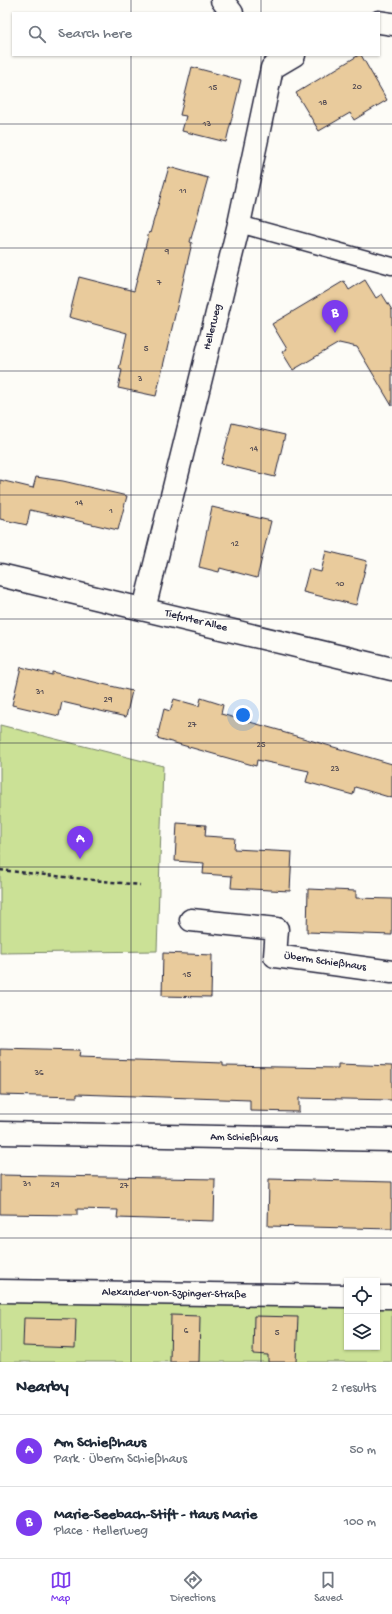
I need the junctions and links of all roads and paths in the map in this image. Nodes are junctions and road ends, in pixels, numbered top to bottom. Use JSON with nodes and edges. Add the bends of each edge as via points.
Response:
{"nodes":[{"id":1,"x":222,"y":0,"type":"edge"},
{"id":2,"x":231,"y":12,"type":"edge"},
{"id":3,"x":380,"y":22,"type":"edge"},
{"id":4,"x":392,"y":24,"type":"edge"},
{"id":5,"x":290,"y":56,"type":"edge"},
{"id":6,"x":268,"y":61,"type":"edge"},
{"id":7,"x":239,"y":224,"type":"junction"},
{"id":8,"x":392,"y":266,"type":"edge"},
{"id":9,"x":0,"y":575,"type":"edge"},
{"id":10,"x":144,"y":608,"type":"junction"},
{"id":11,"x":392,"y":669,"type":"edge"},
{"id":12,"x":0,"y":870,"type":"edge"},
{"id":13,"x":140,"y":884,"type":"dead end"},
{"id":14,"x":191,"y":920,"type":"dead end"},
{"id":15,"x":392,"y":972,"type":"edge"},
{"id":16,"x":0,"y":1133,"type":"edge"},
{"id":17,"x":392,"y":1140,"type":"edge"},
{"id":18,"x":0,"y":1291,"type":"edge"},
{"id":19,"x":344,"y":1296,"type":"edge"},
{"id":20,"x":380,"y":1297,"type":"edge"},
{"id":21,"x":392,"y":1297,"type":"edge"}],
"edges":[{"from":1,"to":2,"type":"street"},
{"from":3,"to":4,"type":"street"},
{"from":5,"to":6,"type":"street","name":"Hellerweg"},
{"from":6,"to":7,"type":"street","name":"Hellerweg"},
{"from":7,"to":8,"type":"lane"},
{"from":7,"to":10,"type":"street","name":"Hellerweg"},
{"from":9,"to":10,"type":"street","name":"Tiefurter Allee"},
{"from":10,"to":11,"type":"street","name":"Tiefurter Allee"},
{"from":12,"to":13,"type":"path"},
{"from":14,"to":15,"type":"street","name":"Überm Schießhaus","via":[[278,929],[275,956]]},
{"from":16,"to":17,"type":"street","name":"Am Schießhaus"},
{"from":18,"to":19,"type":"street","name":"Alexander-von-Szpinger-Straße"},
{"from":20,"to":21,"type":"street"}]}
